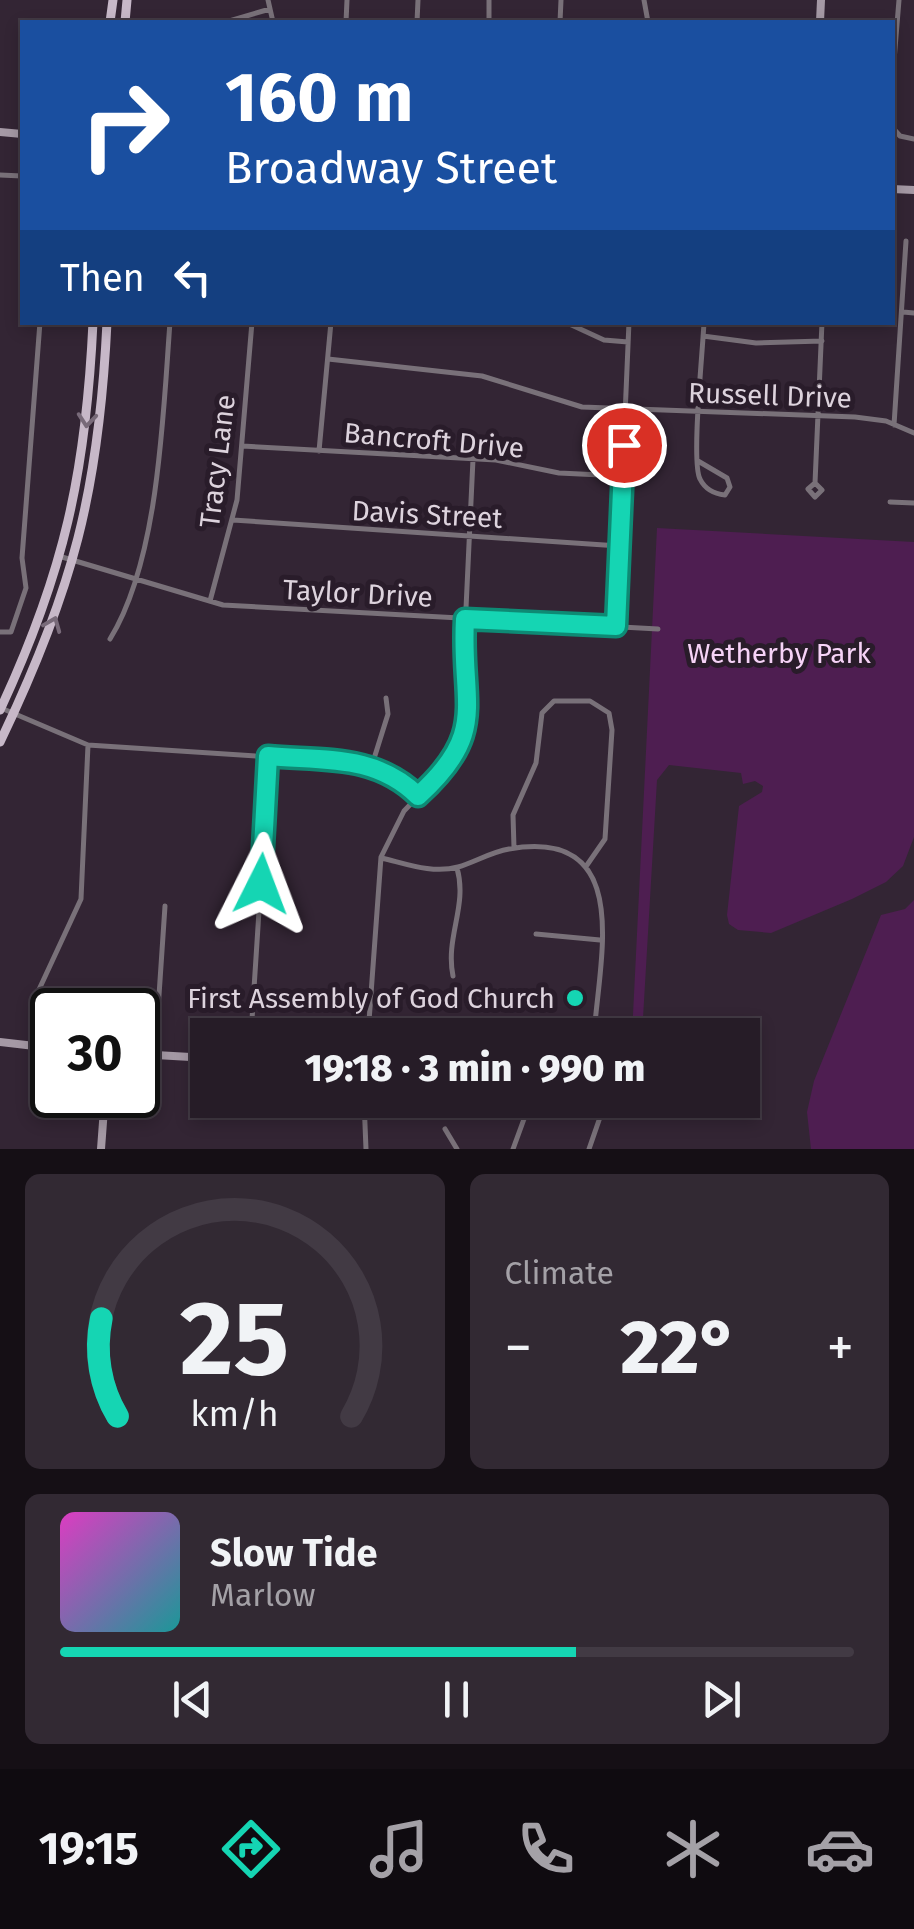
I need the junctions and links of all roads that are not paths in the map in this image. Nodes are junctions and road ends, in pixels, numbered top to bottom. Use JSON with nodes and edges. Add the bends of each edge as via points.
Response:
{"nodes":[{"id":1,"x":268,"y":0,"type":"edge"},
{"id":2,"x":899,"y":0,"type":"edge"},
{"id":3,"x":270,"y":9,"type":"junction"},
{"id":4,"x":233,"y":20,"type":"edge"},
{"id":5,"x":272,"y":20,"type":"edge"},
{"id":6,"x":895,"y":49,"type":"edge"},
{"id":7,"x":906,"y":241,"type":"dead end"},
{"id":8,"x":903,"y":312,"type":"junction"},
{"id":9,"x":914,"y":313,"type":"edge"},
{"id":10,"x":40,"y":325,"type":"edge"},
{"id":11,"x":93,"y":325,"type":"edge"},
{"id":12,"x":107,"y":325,"type":"edge"},
{"id":13,"x":170,"y":325,"type":"edge"},
{"id":14,"x":252,"y":325,"type":"edge"},
{"id":15,"x":331,"y":325,"type":"edge"},
{"id":16,"x":572,"y":325,"type":"edge"},
{"id":17,"x":629,"y":325,"type":"edge"},
{"id":18,"x":704,"y":325,"type":"edge"},
{"id":19,"x":822,"y":325,"type":"edge"},
{"id":20,"x":704,"y":336,"type":"junction"},
{"id":21,"x":822,"y":341,"type":"junction"},
{"id":22,"x":628,"y":342,"type":"junction"},
{"id":23,"x":328,"y":359,"type":"junction"},
{"id":24,"x":625,"y":409,"type":"junction"},
{"id":25,"x":700,"y":412,"type":"junction"},
{"id":26,"x":818,"y":415,"type":"junction"},
{"id":27,"x":894,"y":425,"type":"junction"},
{"id":28,"x":914,"y":433,"type":"edge"},
{"id":29,"x":242,"y":446,"type":"junction"},
{"id":30,"x":320,"y":451,"type":"junction"},
{"id":31,"x":473,"y":459,"type":"junction"},
{"id":32,"x":698,"y":461,"type":"junction"},
{"id":33,"x":622,"y":476,"type":"junction"},
{"id":34,"x":815,"y":483,"type":"dead end"},
{"id":35,"x":890,"y":502,"type":"dead end"},
{"id":36,"x":914,"y":503,"type":"edge"},
{"id":37,"x":234,"y":520,"type":"junction"},
{"id":38,"x":470,"y":536,"type":"junction"},
{"id":39,"x":619,"y":546,"type":"junction"},
{"id":40,"x":62,"y":556,"type":"junction"},
{"id":41,"x":75,"y":561,"type":"junction"},
{"id":42,"x":133,"y":579,"type":"junction"},
{"id":43,"x":210,"y":602,"type":"junction"},
{"id":44,"x":465,"y":619,"type":"junction"},
{"id":45,"x":616,"y":626,"type":"junction"},
{"id":46,"x":658,"y":629,"type":"dead end"},
{"id":47,"x":0,"y":632,"type":"edge"},
{"id":48,"x":110,"y":639,"type":"dead end"},
{"id":49,"x":386,"y":698,"type":"dead end"},
{"id":50,"x":0,"y":709,"type":"edge"},
{"id":51,"x":14,"y":714,"type":"junction"},
{"id":52,"x":0,"y":742,"type":"edge"},
{"id":53,"x":88,"y":745,"type":"junction"},
{"id":54,"x":268,"y":756,"type":"junction"},
{"id":55,"x":372,"y":765,"type":"junction"},
{"id":56,"x":418,"y":796,"type":"junction"},
{"id":57,"x":514,"y":848,"type":"junction"},
{"id":58,"x":381,"y":857,"type":"junction"},
{"id":59,"x":587,"y":865,"type":"junction"},
{"id":60,"x":457,"y":868,"type":"junction"},
{"id":61,"x":165,"y":906,"type":"dead end"},
{"id":62,"x":536,"y":934,"type":"dead end"},
{"id":63,"x":600,"y":940,"type":"junction"},
{"id":64,"x":452,"y":976,"type":"dead end"},
{"id":65,"x":40,"y":988,"type":"edge"},
{"id":66,"x":159,"y":988,"type":"edge"},
{"id":67,"x":252,"y":1018,"type":"edge"},
{"id":68,"x":369,"y":1018,"type":"edge"},
{"id":69,"x":595,"y":1018,"type":"edge"},
{"id":70,"x":0,"y":1042,"type":"edge"},
{"id":71,"x":30,"y":1045,"type":"edge"},
{"id":72,"x":160,"y":1055,"type":"edge"},
{"id":73,"x":190,"y":1057,"type":"edge"},
{"id":74,"x":103,"y":1118,"type":"edge"},
{"id":75,"x":365,"y":1118,"type":"edge"},
{"id":76,"x":525,"y":1118,"type":"edge"},
{"id":77,"x":600,"y":1118,"type":"edge"},
{"id":78,"x":446,"y":1129,"type":"dead end"},
{"id":79,"x":101,"y":1149,"type":"edge"},
{"id":80,"x":366,"y":1149,"type":"edge"},
{"id":81,"x":456,"y":1149,"type":"edge"},
{"id":82,"x":514,"y":1149,"type":"edge"},
{"id":83,"x":589,"y":1149,"type":"edge"}],
"edges":[{"from":1,"to":3,"type":"street"},
{"from":2,"to":6,"type":"street"},
{"from":3,"to":4,"type":"street"},
{"from":3,"to":5,"type":"street"},
{"from":7,"to":8,"type":"street"},
{"from":8,"to":9,"type":"street"},
{"from":8,"to":27,"type":"street"},
{"from":10,"to":47,"type":"street","via":[[23,540],[26,588],[11,632]]},
{"from":11,"to":40,"type":"main road","one_way":true,"via":[[83,461]]},
{"from":12,"to":41,"type":"main road","via":[[96,462]]},
{"from":13,"to":42,"type":"street","via":[[156,482]]},
{"from":14,"to":29,"type":"street","name":"Tracy Lane"},
{"from":15,"to":23,"type":"street"},
{"from":16,"to":22,"type":"street"},
{"from":17,"to":22,"type":"street"},
{"from":18,"to":20,"type":"street"},
{"from":19,"to":21,"type":"street"},
{"from":20,"to":21,"type":"street","via":[[756,344]]},
{"from":20,"to":25,"type":"street"},
{"from":21,"to":26,"type":"street"},
{"from":22,"to":24,"type":"street"},
{"from":23,"to":24,"type":"street","name":"Russell Drive","via":[[482,376],[566,405]]},
{"from":23,"to":30,"type":"street"},
{"from":24,"to":25,"type":"street","name":"Russell Drive"},
{"from":24,"to":33,"type":"street"},
{"from":25,"to":26,"type":"street","name":"Russell Drive"},
{"from":25,"to":32,"type":"street"},
{"from":26,"to":27,"type":"street","name":"Russell Drive"},
{"from":26,"to":34,"type":"street"},
{"from":27,"to":28,"type":"street","name":"Russell Drive"},
{"from":29,"to":30,"type":"street","name":"Bancroft Drive"},
{"from":29,"to":37,"type":"street","name":"Tracy Lane"},
{"from":30,"to":31,"type":"street","name":"Bancroft Drive"},
{"from":31,"to":33,"type":"street","name":"Bancroft Drive","via":[[559,474]]},
{"from":31,"to":38,"type":"street"},
{"from":32,"to":32,"type":"street","via":[[727,478],[725,495],[700,481]]},
{"from":33,"to":39,"type":"street"},
{"from":35,"to":36,"type":"street"},
{"from":37,"to":38,"type":"street","name":"Davis Street"},
{"from":37,"to":43,"type":"street","name":"Tracy Lane"},
{"from":38,"to":39,"type":"street","name":"Davis Street"},
{"from":38,"to":44,"type":"street"},
{"from":39,"to":45,"type":"street"},
{"from":40,"to":41,"type":"street","name":"Taylor Drive"},
{"from":40,"to":50,"type":"main road"},
{"from":41,"to":42,"type":"street","name":"Taylor Drive"},
{"from":51,"to":41,"type":"main road","one_way":true},
{"from":42,"to":43,"type":"street","name":"Taylor Drive"},
{"from":42,"to":48,"type":"street"},
{"from":43,"to":44,"type":"street","name":"Taylor Drive"},
{"from":44,"to":45,"type":"street","name":"Taylor Drive"},
{"from":44,"to":56,"type":"street","via":[[464,739],[450,766]]},
{"from":45,"to":46,"type":"street","name":"Taylor Drive"},
{"from":49,"to":55,"type":"street","via":[[388,714]]},
{"from":50,"to":51,"type":"street"},
{"from":51,"to":52,"type":"main road"},
{"from":51,"to":53,"type":"street"},
{"from":53,"to":54,"type":"street"},
{"from":53,"to":65,"type":"street","via":[[81,899]]},
{"from":54,"to":55,"type":"street"},
{"from":54,"to":67,"type":"street"},
{"from":55,"to":56,"type":"street"},
{"from":56,"to":58,"type":"street"},
{"from":57,"to":59,"type":"street","via":[[558,852]]},
{"from":57,"to":59,"type":"street","via":[[513,815],[536,763],[542,713],[562,700],[590,701],[609,713],[612,730],[605,839]]},
{"from":57,"to":60,"type":"street"},
{"from":58,"to":60,"type":"street","via":[[433,870]]},
{"from":58,"to":68,"type":"street"},
{"from":59,"to":63,"type":"street","via":[[601,895]]},
{"from":60,"to":64,"type":"street","via":[[463,896],[449,944]]},
{"from":61,"to":66,"type":"street"},
{"from":62,"to":63,"type":"street"},
{"from":63,"to":69,"type":"street"},
{"from":70,"to":71,"type":"street"},
{"from":72,"to":73,"type":"street"},
{"from":74,"to":79,"type":"street"},
{"from":75,"to":80,"type":"street"},
{"from":76,"to":82,"type":"street"},
{"from":77,"to":83,"type":"street"},
{"from":78,"to":81,"type":"street"}]}
